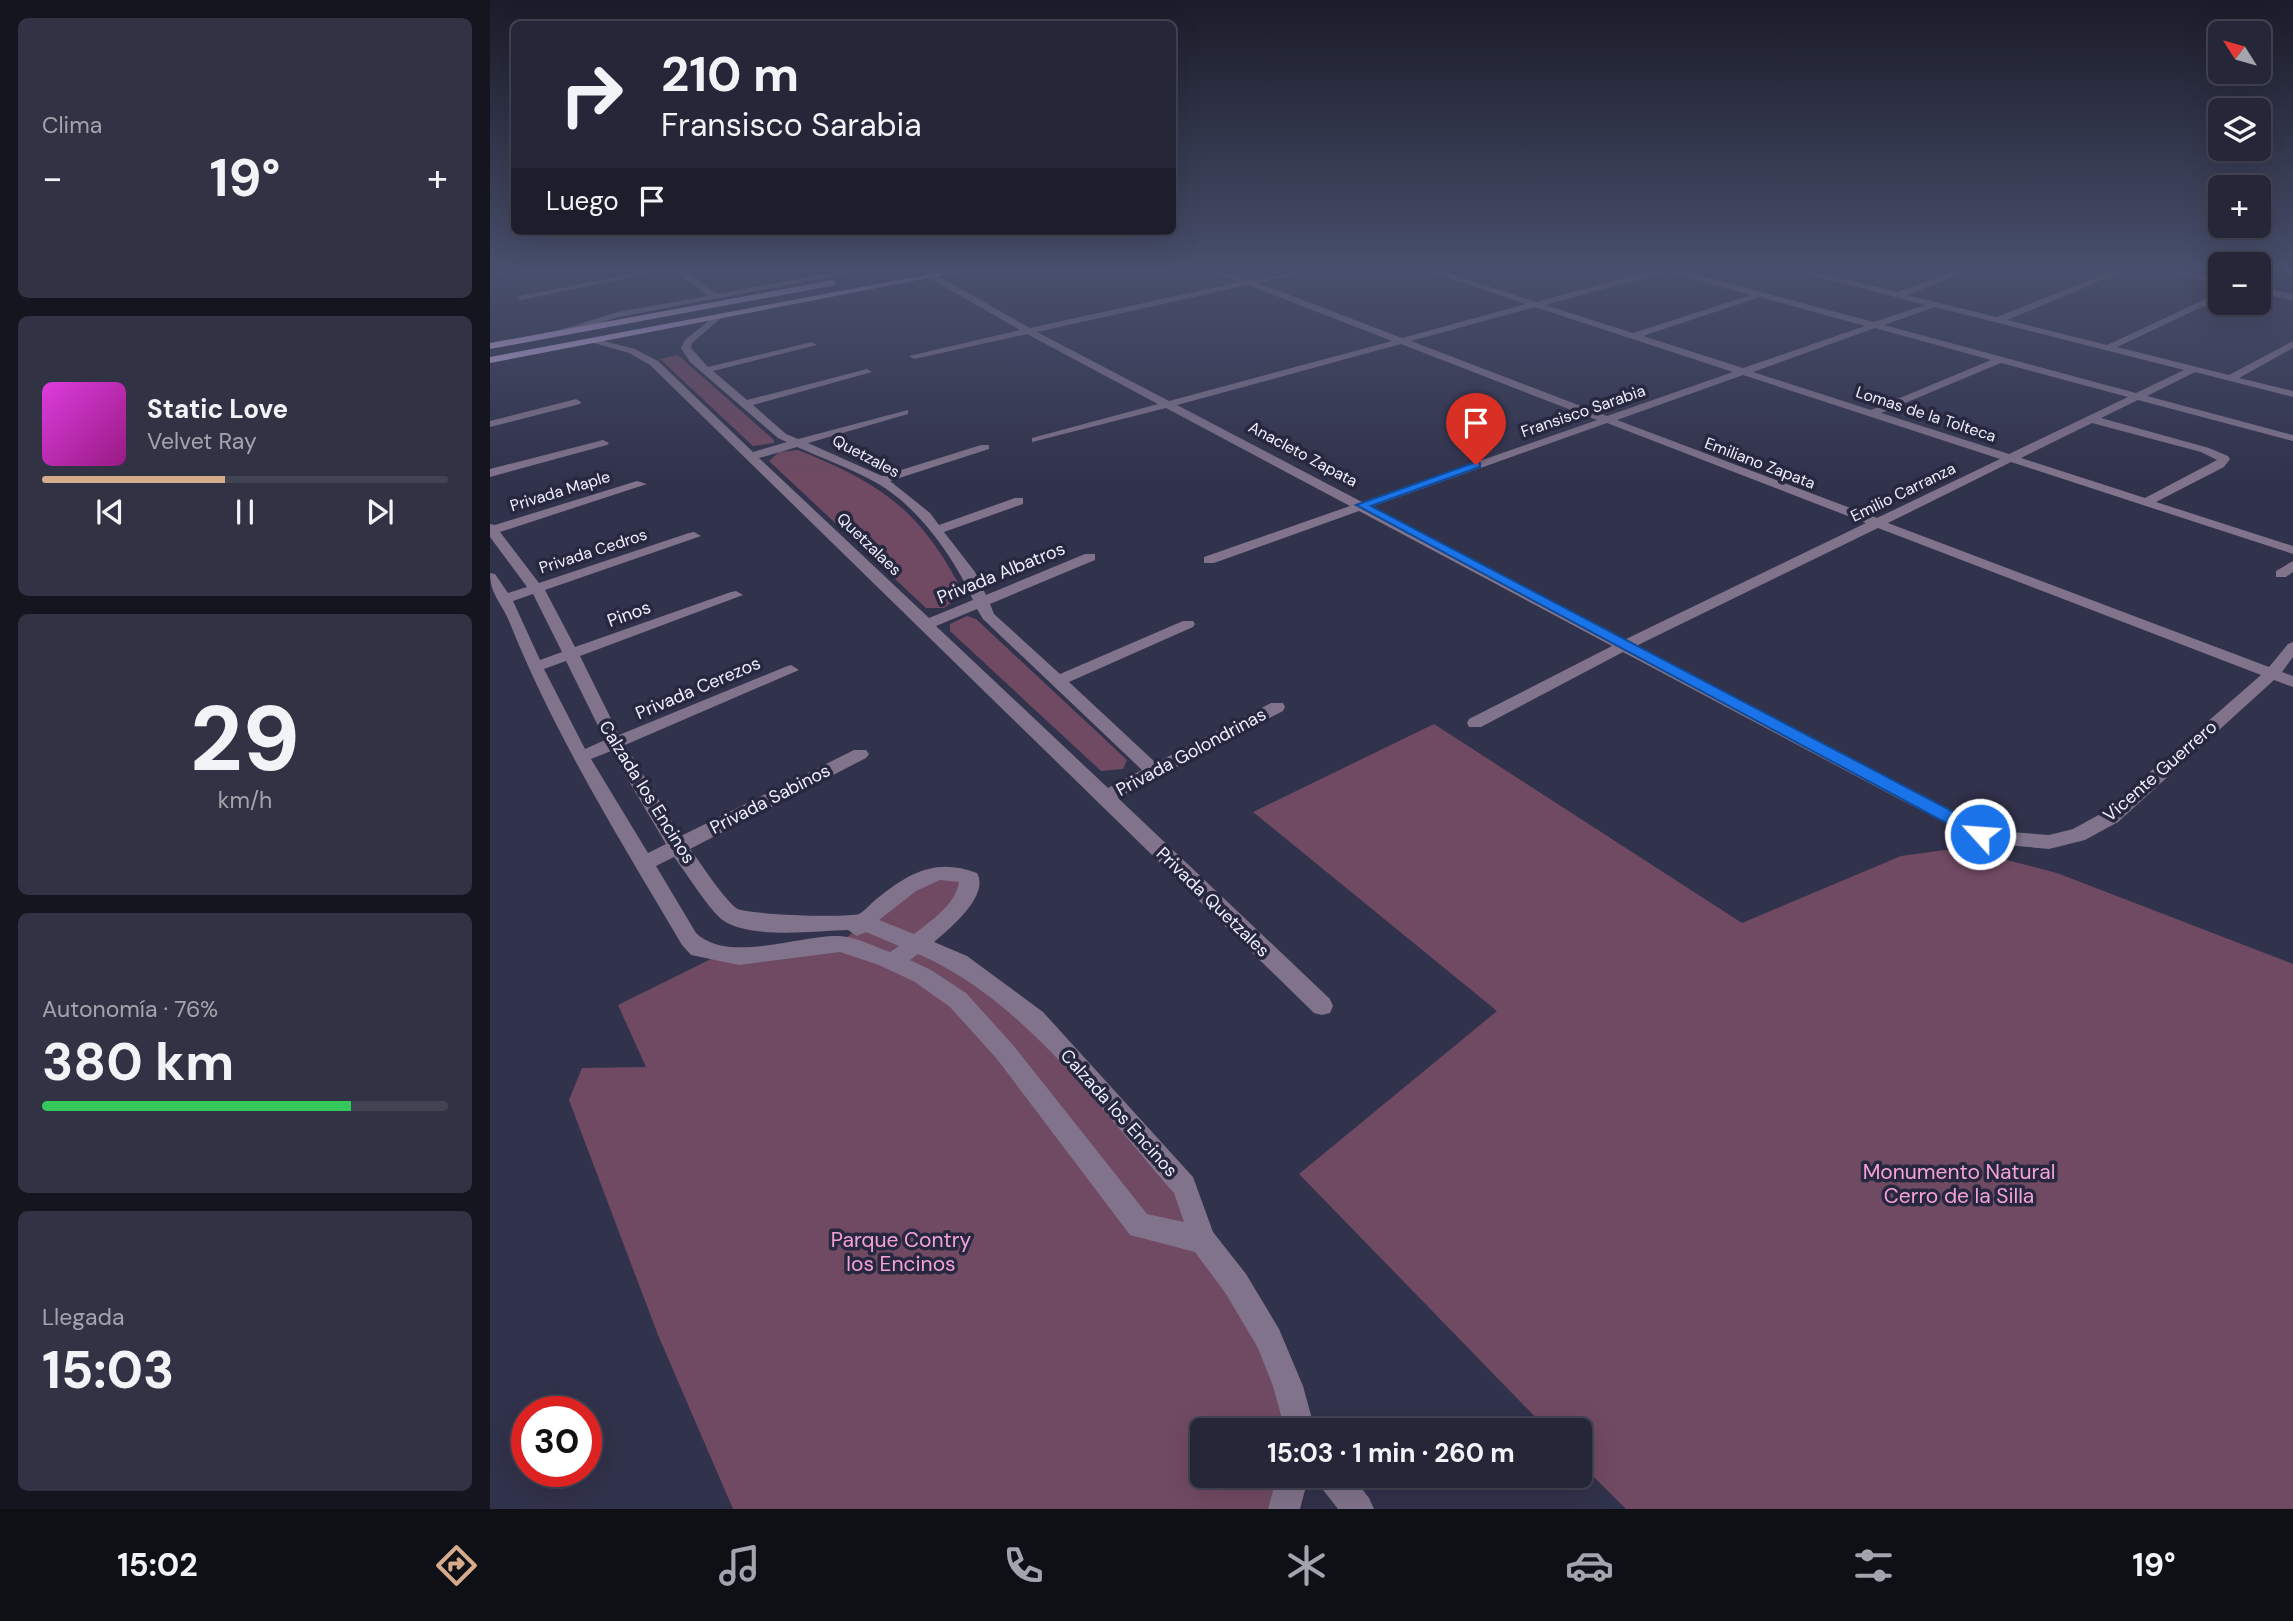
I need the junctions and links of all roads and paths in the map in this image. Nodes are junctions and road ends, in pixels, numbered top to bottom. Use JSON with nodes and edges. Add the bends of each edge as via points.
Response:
{"nodes":[{"id":1,"x":520,"y":340,"type":"edge"},
{"id":2,"x":595,"y":340,"type":"edge"},
{"id":3,"x":690,"y":340,"type":"edge"},
{"id":4,"x":986,"y":340,"type":"edge"},
{"id":5,"x":1047,"y":340,"type":"edge"},
{"id":6,"x":1393,"y":340,"type":"edge"},
{"id":7,"x":1409,"y":340,"type":"edge"},
{"id":8,"x":1648,"y":340,"type":"edge"},
{"id":9,"x":1835,"y":340,"type":"edge"},
{"id":10,"x":1928,"y":340,"type":"edge"},
{"id":11,"x":2078,"y":340,"type":"edge"},
{"id":12,"x":2124,"y":340,"type":"edge"},
{"id":13,"x":592,"y":341,"type":"junction"},
{"id":14,"x":1400,"y":343,"type":"junction"},
{"id":15,"x":2293,"y":344,"type":"edge"},
{"id":16,"x":812,"y":345,"type":"dead end"},
{"id":17,"x":490,"y":346,"type":"edge"},
{"id":18,"x":2108,"y":348,"type":"junction"},
{"id":19,"x":914,"y":356,"type":"dead end"},
{"id":20,"x":490,"y":360,"type":"edge"},
{"id":21,"x":1998,"y":360,"type":"junction"},
{"id":22,"x":2194,"y":369,"type":"junction"},
{"id":23,"x":706,"y":370,"type":"junction"},
{"id":24,"x":1745,"y":371,"type":"junction"},
{"id":25,"x":867,"y":372,"type":"dead end"},
{"id":26,"x":2231,"y":378,"type":"junction"},
{"id":27,"x":2293,"y":394,"type":"edge"},
{"id":28,"x":2134,"y":397,"type":"junction"},
{"id":29,"x":576,"y":402,"type":"dead end"},
{"id":30,"x":745,"y":404,"type":"junction"},
{"id":31,"x":1169,"y":404,"type":"junction"},
{"id":32,"x":904,"y":412,"type":"dead end"},
{"id":33,"x":1872,"y":413,"type":"junction"},
{"id":34,"x":1605,"y":420,"type":"junction"},
{"id":35,"x":2095,"y":420,"type":"junction"},
{"id":36,"x":490,"y":424,"type":"edge"},
{"id":37,"x":2291,"y":438,"type":"dead end"},
{"id":38,"x":1036,"y":440,"type":"dead end"},
{"id":39,"x":603,"y":443,"type":"dead end"},
{"id":40,"x":800,"y":443,"type":"junction"},
{"id":41,"x":985,"y":447,"type":"dead end"},
{"id":42,"x":752,"y":456,"type":"junction"},
{"id":43,"x":2013,"y":460,"type":"junction"},
{"id":44,"x":490,"y":473,"type":"edge"},
{"id":45,"x":881,"y":481,"type":"junction"},
{"id":46,"x":641,"y":484,"type":"dead end"},
{"id":47,"x":1019,"y":501,"type":"dead end"},
{"id":48,"x":2146,"y":502,"type":"junction"},
{"id":49,"x":1361,"y":505,"type":"junction"},
{"id":50,"x":1875,"y":524,"type":"junction"},
{"id":51,"x":490,"y":530,"type":"edge"},
{"id":52,"x":938,"y":530,"type":"junction"},
{"id":53,"x":694,"y":536,"type":"dead end"},
{"id":54,"x":2293,"y":550,"type":"edge"},
{"id":55,"x":1090,"y":557,"type":"dead end"},
{"id":56,"x":1209,"y":560,"type":"dead end"},
{"id":57,"x":2293,"y":565,"type":"edge"},
{"id":58,"x":2281,"y":574,"type":"dead end"},
{"id":59,"x":490,"y":577,"type":"edge"},
{"id":60,"x":535,"y":589,"type":"junction"},
{"id":61,"x":736,"y":595,"type":"dead end"},
{"id":62,"x":504,"y":599,"type":"junction"},
{"id":63,"x":982,"y":603,"type":"junction"},
{"id":64,"x":1188,"y":624,"type":"dead end"},
{"id":65,"x":925,"y":625,"type":"junction"},
{"id":66,"x":1626,"y":645,"type":"junction"},
{"id":67,"x":2293,"y":647,"type":"edge"},
{"id":68,"x":569,"y":656,"type":"junction"},
{"id":69,"x":535,"y":667,"type":"junction"},
{"id":70,"x":791,"y":670,"type":"dead end"},
{"id":71,"x":2272,"y":674,"type":"junction"},
{"id":72,"x":1056,"y":682,"type":"junction"},
{"id":73,"x":2293,"y":682,"type":"edge"},
{"id":74,"x":1277,"y":707,"type":"dead end"},
{"id":75,"x":1475,"y":723,"type":"dead end"},
{"id":76,"x":615,"y":743,"type":"junction"},
{"id":77,"x":860,"y":754,"type":"dead end"},
{"id":78,"x":581,"y":757,"type":"junction"},
{"id":79,"x":1154,"y":772,"type":"junction"},
{"id":80,"x":1104,"y":798,"type":"junction"},
{"id":81,"x":1993,"y":838,"type":"joint"},
{"id":82,"x":677,"y":846,"type":"junction"},
{"id":83,"x":643,"y":864,"type":"junction"},
{"id":84,"x":864,"y":922,"type":"junction"},
{"id":85,"x":916,"y":943,"type":"junction"},
{"id":86,"x":840,"y":944,"type":"junction"},
{"id":87,"x":892,"y":962,"type":"junction"},
{"id":88,"x":1322,"y":1006,"type":"dead end"},
{"id":89,"x":1203,"y":1240,"type":"junction"},
{"id":90,"x":1297,"y":1418,"type":"edge"},
{"id":91,"x":1290,"y":1488,"type":"edge"},
{"id":92,"x":1341,"y":1488,"type":"edge"},
{"id":93,"x":1284,"y":1509,"type":"edge"},
{"id":94,"x":1358,"y":1509,"type":"edge"}],
"edges":[{"from":1,"to":17,"type":"main road"},
{"from":2,"to":13,"type":"main road"},
{"from":3,"to":23,"type":"street","name":"Quetzales","via":[[686,348]]},
{"from":4,"to":19,"type":"street"},
{"from":5,"to":31,"type":"street","name":"Anacleto Zapata"},
{"from":6,"to":14,"type":"street","name":"Emiliano Zapata"},
{"from":7,"to":14,"type":"street"},
{"from":8,"to":24,"type":"street","name":"Lomas de la Tolteca"},
{"from":9,"to":24,"type":"street","name":"Fransisco Sarabia"},
{"from":10,"to":21,"type":"street"},
{"from":11,"to":18,"type":"street"},
{"from":12,"to":18,"type":"street"},
{"from":13,"to":20,"type":"main road"},
{"from":13,"to":42,"type":"street","name":"Quetzalaes","via":[[650,359]]},
{"from":14,"to":31,"type":"street"},
{"from":14,"to":34,"type":"street","name":"Emiliano Zapata"},
{"from":15,"to":26,"type":"street"},
{"from":16,"to":23,"type":"street"},
{"from":18,"to":22,"type":"street"},
{"from":21,"to":28,"type":"street"},
{"from":21,"to":33,"type":"street"},
{"from":22,"to":26,"type":"street"},
{"from":22,"to":28,"type":"street","name":"Emilio Carranza"},
{"from":23,"to":30,"type":"street","name":"Quetzales"},
{"from":24,"to":33,"type":"street","name":"Lomas de la Tolteca"},
{"from":24,"to":34,"type":"street","name":"Fransisco Sarabia"},
{"from":25,"to":30,"type":"street"},
{"from":26,"to":27,"type":"street"},
{"from":28,"to":35,"type":"street","name":"Emilio Carranza"},
{"from":28,"to":37,"type":"street"},
{"from":29,"to":36,"type":"street"},
{"from":30,"to":40,"type":"street","name":"Quetzales","via":[[782,436]]},
{"from":31,"to":38,"type":"street"},
{"from":31,"to":49,"type":"street","name":"Anacleto Zapata"},
{"from":32,"to":40,"type":"street"},
{"from":33,"to":43,"type":"street","name":"Lomas de la Tolteca"},
{"from":34,"to":49,"type":"street","name":"Fransisco Sarabia"},
{"from":34,"to":50,"type":"street","name":"Emiliano Zapata"},
{"from":35,"to":43,"type":"street","name":"Emilio Carranza"},
{"from":35,"to":48,"type":"street","via":[[2224,459]]},
{"from":39,"to":44,"type":"street"},
{"from":40,"to":42,"type":"street"},
{"from":40,"to":45,"type":"street","name":"Quetzales"},
{"from":41,"to":45,"type":"street"},
{"from":42,"to":65,"type":"street","name":"Quetzalaes"},
{"from":43,"to":48,"type":"street","name":"Lomas de la Tolteca"},
{"from":43,"to":50,"type":"street","name":"Emilio Carranza"},
{"from":45,"to":52,"type":"street","name":"Quetzales"},
{"from":46,"to":51,"type":"street","name":"Privada Maple"},
{"from":47,"to":52,"type":"street"},
{"from":48,"to":54,"type":"street","name":"Lomas de la Tolteca"},
{"from":49,"to":56,"type":"street","name":"Fransisco Sarabia"},
{"from":49,"to":66,"type":"street","name":"Anacleto Zapata"},
{"from":50,"to":66,"type":"street","name":"Emilio Carranza"},
{"from":50,"to":71,"type":"street","name":"Emiliano Zapata"},
{"from":51,"to":60,"type":"street","name":"Calzada los Encinos"},
{"from":52,"to":63,"type":"street","name":"Quetzales","via":[[968,572]]},
{"from":53,"to":60,"type":"street","name":"Privada Cedros"},
{"from":55,"to":63,"type":"street","name":"Privada Albatros"},
{"from":57,"to":58,"type":"street"},
{"from":59,"to":62,"type":"street","name":"Calzada los Encinos"},
{"from":60,"to":62,"type":"street","name":"Privada Cedros"},
{"from":60,"to":68,"type":"street","name":"Calzada los Encinos"},
{"from":61,"to":68,"type":"street","name":"Pinos"},
{"from":62,"to":69,"type":"street","name":"Calzada los Encinos"},
{"from":63,"to":65,"type":"street","name":"Privada Albatros"},
{"from":63,"to":72,"type":"street","name":"Quetzales","via":[[994,622]]},
{"from":64,"to":72,"type":"street"},
{"from":65,"to":80,"type":"street","name":"Quetzalaes"},
{"from":66,"to":75,"type":"street","name":"Emilio Carranza"},
{"from":66,"to":81,"type":"street","name":"Anacleto Zapata"},
{"from":67,"to":71,"type":"street","name":"Vicente Guerrero"},
{"from":68,"to":69,"type":"street","name":"Pinos"},
{"from":68,"to":76,"type":"street","name":"Calzada los Encinos"},
{"from":69,"to":78,"type":"street","name":"Calzada los Encinos"},
{"from":70,"to":76,"type":"street","name":"Privada Cerezos"},
{"from":71,"to":73,"type":"street","name":"Emiliano Zapata"},
{"from":71,"to":81,"type":"street","name":"Vicente Guerrero","via":[[2110,817],[2078,835],[2049,842]]},
{"from":72,"to":79,"type":"street","name":"Quetzales"},
{"from":74,"to":79,"type":"street","name":"Privada Golondrinas"},
{"from":76,"to":78,"type":"street","name":"Privada Cerezos"},
{"from":76,"to":82,"type":"street","name":"Calzada los Encinos"},
{"from":77,"to":82,"type":"street","name":"Privada Sabinos"},
{"from":78,"to":83,"type":"street","name":"Calzada los Encinos"},
{"from":79,"to":80,"type":"street","name":"Privada Golondrinas"},
{"from":80,"to":88,"type":"street","name":"Privada Quetzales"},
{"from":82,"to":83,"type":"street","name":"Privada Sabinos"},
{"from":82,"to":84,"type":"street","name":"Calzada los Encinos","via":[[729,914],[741,920]]},
{"from":83,"to":86,"type":"street","name":"Calzada los Encinos","via":[[699,949],[739,956]]},
{"from":84,"to":85,"type":"street","name":"Calzada los Encinos"},
{"from":84,"to":85,"type":"street","via":[[894,895],[923,878],[961,872],[970,878],[963,901]]},
{"from":84,"to":86,"type":"street"},
{"from":85,"to":87,"type":"street"},
{"from":85,"to":89,"type":"street","name":"Calzada los Encinos","via":[[959,962],[1035,1019],[1184,1186]]},
{"from":86,"to":87,"type":"street","name":"Calzada los Encinos"},
{"from":87,"to":89,"type":"street","name":"Calzada los Encinos","via":[[958,1000],[1040,1095],[1139,1226]]},
{"from":89,"to":90,"type":"street","via":[[1236,1283],[1269,1339]]},
{"from":91,"to":93,"type":"street"},
{"from":92,"to":94,"type":"street"}]}
